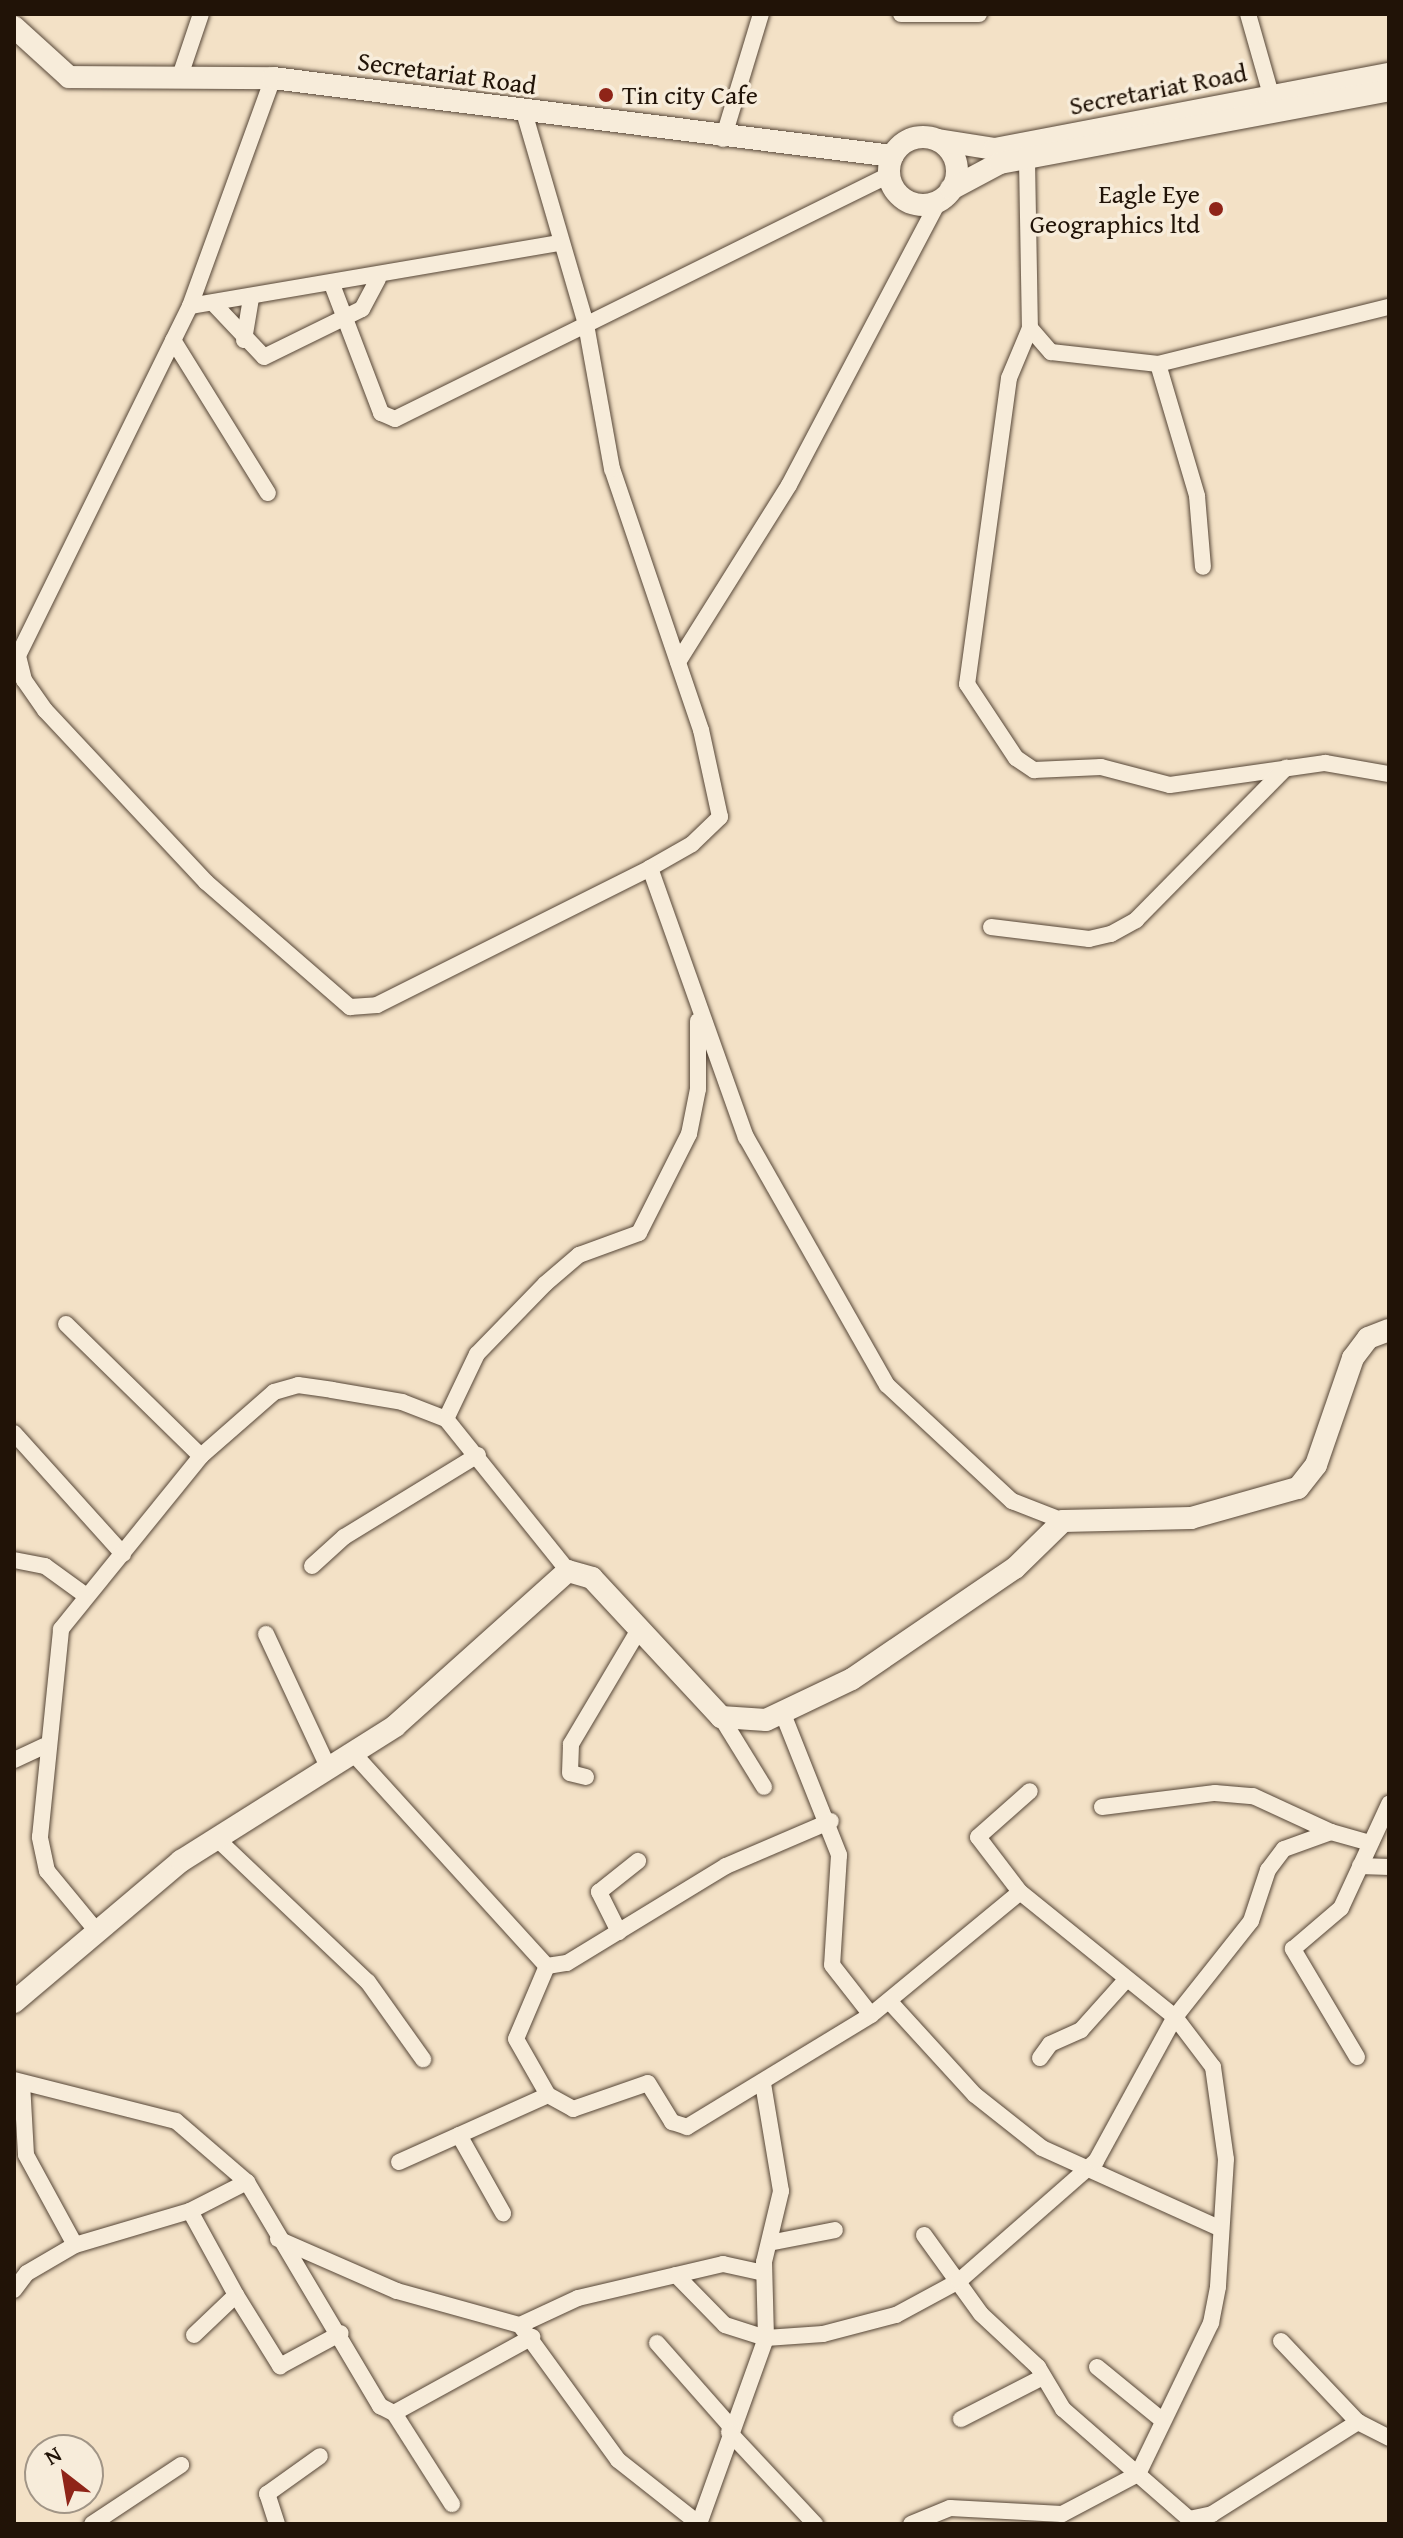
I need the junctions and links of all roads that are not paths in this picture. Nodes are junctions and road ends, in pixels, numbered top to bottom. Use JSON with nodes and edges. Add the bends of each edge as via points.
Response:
{"nodes":[{"id":1,"x":201,"y":14,"type":"edge"},
{"id":2,"x":761,"y":14,"type":"edge"},
{"id":3,"x":901,"y":14,"type":"edge"},
{"id":4,"x":979,"y":14,"type":"edge"},
{"id":5,"x":1248,"y":14,"type":"edge"},
{"id":6,"x":14,"y":27,"type":"edge"},
{"id":7,"x":1389,"y":74,"type":"edge"},
{"id":8,"x":180,"y":76,"type":"junction"},
{"id":9,"x":273,"y":78,"type":"junction"},
{"id":10,"x":1389,"y":90,"type":"edge"},
{"id":11,"x":1274,"y":103,"type":"junction"},
{"id":12,"x":524,"y":112,"type":"junction"},
{"id":13,"x":723,"y":139,"type":"junction"},
{"id":14,"x":938,"y":140,"type":"junction"},
{"id":15,"x":1027,"y":160,"type":"junction"},
{"id":16,"x":891,"y":166,"type":"junction"},
{"id":17,"x":945,"y":195,"type":"junction"},
{"id":18,"x":560,"y":243,"type":"junction"},
{"id":19,"x":378,"y":279,"type":"junction"},
{"id":20,"x":333,"y":287,"type":"junction"},
{"id":21,"x":251,"y":298,"type":"junction"},
{"id":22,"x":213,"y":303,"type":"junction"},
{"id":23,"x":190,"y":306,"type":"junction"},
{"id":24,"x":1389,"y":307,"type":"edge"},
{"id":25,"x":344,"y":320,"type":"junction"},
{"id":26,"x":586,"y":324,"type":"junction"},
{"id":27,"x":1030,"y":328,"type":"junction"},
{"id":28,"x":173,"y":340,"type":"junction"},
{"id":29,"x":244,"y":340,"type":"junction"},
{"id":30,"x":1158,"y":364,"type":"junction"},
{"id":31,"x":268,"y":493,"type":"dead end"},
{"id":32,"x":1203,"y":567,"type":"dead end"},
{"id":33,"x":678,"y":662,"type":"junction"},
{"id":34,"x":1288,"y":767,"type":"junction"},
{"id":35,"x":1389,"y":774,"type":"edge"},
{"id":36,"x":650,"y":868,"type":"junction"},
{"id":37,"x":991,"y":927,"type":"dead end"},
{"id":38,"x":698,"y":1007,"type":"junction"},
{"id":39,"x":66,"y":1324,"type":"dead end"},
{"id":40,"x":1389,"y":1330,"type":"edge"},
{"id":41,"x":446,"y":1419,"type":"junction"},
{"id":42,"x":14,"y":1433,"type":"edge"},
{"id":43,"x":478,"y":1455,"type":"junction"},
{"id":44,"x":201,"y":1456,"type":"junction"},
{"id":45,"x":1063,"y":1521,"type":"junction"},
{"id":46,"x":123,"y":1554,"type":"junction"},
{"id":47,"x":14,"y":1560,"type":"edge"},
{"id":48,"x":312,"y":1566,"type":"dead end"},
{"id":49,"x":568,"y":1571,"type":"junction"},
{"id":50,"x":85,"y":1595,"type":"junction"},
{"id":51,"x":640,"y":1628,"type":"junction"},
{"id":52,"x":266,"y":1634,"type":"dead end"},
{"id":53,"x":783,"y":1714,"type":"junction"},
{"id":54,"x":721,"y":1717,"type":"junction"},
{"id":55,"x":44,"y":1746,"type":"junction"},
{"id":56,"x":352,"y":1752,"type":"junction"},
{"id":57,"x":14,"y":1760,"type":"edge"},
{"id":58,"x":328,"y":1767,"type":"junction"},
{"id":59,"x":586,"y":1777,"type":"dead end"},
{"id":60,"x":764,"y":1787,"type":"dead end"},
{"id":61,"x":1030,"y":1791,"type":"dead end"},
{"id":62,"x":1389,"y":1804,"type":"edge"},
{"id":63,"x":1102,"y":1807,"type":"dead end"},
{"id":64,"x":831,"y":1821,"type":"junction"},
{"id":65,"x":1331,"y":1832,"type":"junction"},
{"id":66,"x":215,"y":1837,"type":"junction"},
{"id":67,"x":1370,"y":1843,"type":"junction"},
{"id":68,"x":638,"y":1861,"type":"dead end"},
{"id":69,"x":1360,"y":1866,"type":"junction"},
{"id":70,"x":1389,"y":1867,"type":"edge"},
{"id":71,"x":1020,"y":1892,"type":"junction"},
{"id":72,"x":95,"y":1929,"type":"junction"},
{"id":73,"x":619,"y":1932,"type":"junction"},
{"id":74,"x":547,"y":1966,"type":"junction"},
{"id":75,"x":1124,"y":1982,"type":"junction"},
{"id":76,"x":14,"y":2002,"type":"edge"},
{"id":77,"x":890,"y":2002,"type":"junction"},
{"id":78,"x":871,"y":2015,"type":"junction"},
{"id":79,"x":1175,"y":2017,"type":"junction"},
{"id":80,"x":1357,"y":2057,"type":"dead end"},
{"id":81,"x":1040,"y":2058,"type":"dead end"},
{"id":82,"x":423,"y":2059,"type":"dead end"},
{"id":83,"x":18,"y":2082,"type":"edge"},
{"id":84,"x":763,"y":2083,"type":"junction"},
{"id":85,"x":548,"y":2095,"type":"junction"},
{"id":86,"x":459,"y":2135,"type":"junction"},
{"id":87,"x":399,"y":2162,"type":"dead end"},
{"id":88,"x":1087,"y":2170,"type":"junction"},
{"id":89,"x":247,"y":2182,"type":"junction"},
{"id":90,"x":190,"y":2211,"type":"junction"},
{"id":91,"x":503,"y":2213,"type":"dead end"},
{"id":92,"x":1221,"y":2229,"type":"junction"},
{"id":93,"x":835,"y":2230,"type":"dead end"},
{"id":94,"x":924,"y":2235,"type":"dead end"},
{"id":95,"x":278,"y":2239,"type":"junction"},
{"id":96,"x":774,"y":2242,"type":"junction"},
{"id":97,"x":75,"y":2245,"type":"junction"},
{"id":98,"x":764,"y":2273,"type":"junction"},
{"id":99,"x":676,"y":2275,"type":"junction"},
{"id":100,"x":959,"y":2281,"type":"junction"},
{"id":101,"x":14,"y":2290,"type":"edge"},
{"id":102,"x":236,"y":2295,"type":"junction"},
{"id":103,"x":526,"y":2331,"type":"junction"},
{"id":104,"x":341,"y":2333,"type":"junction"},
{"id":105,"x":194,"y":2335,"type":"dead end"},
{"id":106,"x":766,"y":2338,"type":"junction"},
{"id":107,"x":1281,"y":2341,"type":"dead end"},
{"id":108,"x":657,"y":2343,"type":"dead end"},
{"id":109,"x":1097,"y":2367,"type":"dead end"},
{"id":110,"x":1043,"y":2377,"type":"junction"},
{"id":111,"x":394,"y":2413,"type":"junction"},
{"id":112,"x":961,"y":2419,"type":"dead end"},
{"id":113,"x":1162,"y":2420,"type":"junction"},
{"id":114,"x":1358,"y":2422,"type":"junction"},
{"id":115,"x":730,"y":2429,"type":"junction"},
{"id":116,"x":1389,"y":2438,"type":"edge"},
{"id":117,"x":320,"y":2456,"type":"dead end"},
{"id":118,"x":181,"y":2465,"type":"dead end"},
{"id":119,"x":1138,"y":2474,"type":"junction"},
{"id":120,"x":452,"y":2504,"type":"dead end"},
{"id":121,"x":1060,"y":2519,"type":"edge"},
{"id":122,"x":1216,"y":2519,"type":"edge"},
{"id":123,"x":92,"y":2524,"type":"edge"},
{"id":124,"x":277,"y":2524,"type":"edge"},
{"id":125,"x":815,"y":2524,"type":"edge"},
{"id":126,"x":911,"y":2524,"type":"edge"}],
"edges":[{"from":1,"to":8,"type":"street"},
{"from":2,"to":13,"type":"street"},
{"from":3,"to":4,"type":"street"},
{"from":5,"to":11,"type":"street"},
{"from":6,"to":8,"type":"street","name":"Secretariat Road","via":[[69,77]]},
{"from":7,"to":11,"type":"street","name":"Secretariat Road"},
{"from":8,"to":9,"type":"street","name":"Secretariat Road"},
{"from":9,"to":12,"type":"street","name":"Secretariat Road"},
{"from":9,"to":23,"type":"street"},
{"from":10,"to":11,"type":"street","name":"Secretariat Road"},
{"from":11,"to":14,"type":"street","name":"Secretariat Road","via":[[995,149]]},
{"from":11,"to":15,"type":"street","name":"Secretariat Road"},
{"from":12,"to":13,"type":"street","name":"Secretariat Road"},
{"from":12,"to":18,"type":"street"},
{"from":13,"to":16,"type":"street","name":"Secretariat Road"},
{"from":14,"to":16,"type":"street","via":[[915,138]]},
{"from":14,"to":17,"type":"street","via":[[955,158]]},
{"from":15,"to":17,"type":"street","name":"Secretariat Road","via":[[986,168]]},
{"from":15,"to":27,"type":"street"},
{"from":16,"to":17,"type":"street","via":[[908,201]]},
{"from":16,"to":26,"type":"street"},
{"from":17,"to":33,"type":"street","via":[[789,485]]},
{"from":18,"to":19,"type":"street"},
{"from":18,"to":26,"type":"street"},
{"from":19,"to":20,"type":"street"},
{"from":19,"to":25,"type":"street","via":[[362,309]]},
{"from":20,"to":21,"type":"street"},
{"from":20,"to":25,"type":"street"},
{"from":21,"to":22,"type":"street"},
{"from":21,"to":29,"type":"street"},
{"from":22,"to":23,"type":"street"},
{"from":22,"to":29,"type":"street"},
{"from":23,"to":28,"type":"street"},
{"from":24,"to":30,"type":"street"},
{"from":25,"to":26,"type":"street","via":[[381,413],[395,419]]},
{"from":25,"to":29,"type":"street","via":[[281,354],[264,357]]},
{"from":26,"to":33,"type":"street","via":[[612,469]]},
{"from":27,"to":30,"type":"street","via":[[1051,352]]},
{"from":27,"to":34,"type":"street","via":[[1009,378],[972,693],[1016,758],[1034,770],[1101,767],[1170,785]]},
{"from":28,"to":31,"type":"street"},
{"from":28,"to":36,"type":"street","via":[[18,656],[24,680],[45,710],[206,882],[350,1007],[377,1005]]},
{"from":30,"to":32,"type":"street","via":[[1197,496]]},
{"from":33,"to":36,"type":"street","via":[[722,805],[712,830]]},
{"from":34,"to":35,"type":"street","via":[[1325,763]]},
{"from":34,"to":37,"type":"street","via":[[1136,920],[1111,934],[1065,938]]},
{"from":36,"to":38,"type":"street"},
{"from":38,"to":41,"type":"street","via":[[698,1089],[689,1134],[639,1233],[579,1255],[545,1284],[477,1354]]},
{"from":38,"to":45,"type":"street","via":[[746,1137],[887,1385],[1012,1501]]},
{"from":39,"to":44,"type":"street"},
{"from":40,"to":45,"type":"street","via":[[1368,1338],[1353,1358],[1316,1465],[1298,1488],[1191,1518]]},
{"from":41,"to":43,"type":"street"},
{"from":41,"to":44,"type":"street","via":[[402,1402],[286,1386]]},
{"from":42,"to":46,"type":"street"},
{"from":43,"to":48,"type":"street","via":[[344,1537]]},
{"from":43,"to":49,"type":"street"},
{"from":44,"to":46,"type":"street"},
{"from":45,"to":53,"type":"street","via":[[1002,1576],[852,1679]]},
{"from":46,"to":50,"type":"street"},
{"from":47,"to":50,"type":"street","via":[[45,1566]]},
{"from":49,"to":51,"type":"street","via":[[592,1578]]},
{"from":49,"to":56,"type":"street","via":[[403,1720]]},
{"from":50,"to":55,"type":"street","via":[[55,1649]]},
{"from":51,"to":54,"type":"street"},
{"from":51,"to":59,"type":"street","via":[[571,1744],[570,1773]]},
{"from":52,"to":58,"type":"street"},
{"from":53,"to":54,"type":"street","via":[[744,1723]]},
{"from":53,"to":64,"type":"street"},
{"from":54,"to":60,"type":"street"},
{"from":55,"to":57,"type":"street"},
{"from":55,"to":72,"type":"street","via":[[40,1837],[47,1871]]},
{"from":56,"to":58,"type":"street"},
{"from":56,"to":74,"type":"street"},
{"from":58,"to":66,"type":"street"},
{"from":61,"to":71,"type":"street","via":[[978,1837]]},
{"from":62,"to":67,"type":"street"},
{"from":63,"to":65,"type":"street","via":[[1215,1793],[1253,1796]]},
{"from":64,"to":73,"type":"street","via":[[726,1866]]},
{"from":64,"to":78,"type":"street","via":[[839,1855],[832,1965]]},
{"from":65,"to":67,"type":"street"},
{"from":65,"to":79,"type":"street","via":[[1284,1849],[1268,1870],[1251,1921]]},
{"from":66,"to":72,"type":"street"},
{"from":66,"to":82,"type":"street","via":[[368,1982]]},
{"from":67,"to":69,"type":"street"},
{"from":68,"to":73,"type":"street","via":[[599,1892]]},
{"from":69,"to":70,"type":"street"},
{"from":69,"to":80,"type":"street","via":[[1341,1908],[1293,1949]]},
{"from":71,"to":75,"type":"street"},
{"from":71,"to":77,"type":"street"},
{"from":72,"to":76,"type":"street"},
{"from":73,"to":74,"type":"street"},
{"from":74,"to":85,"type":"street","via":[[516,2039]]},
{"from":75,"to":79,"type":"street"},
{"from":75,"to":81,"type":"street","via":[[1081,2030],[1050,2044]]},
{"from":77,"to":78,"type":"street"},
{"from":77,"to":88,"type":"street","via":[[984,2103],[1042,2148]]},
{"from":78,"to":84,"type":"street"},
{"from":79,"to":88,"type":"street"},
{"from":79,"to":92,"type":"street","via":[[1213,2067],[1226,2159]]},
{"from":83,"to":89,"type":"street","via":[[176,2121]]},
{"from":83,"to":97,"type":"street","via":[[26,2155]]},
{"from":84,"to":85,"type":"street","via":[[687,2127],[672,2122],[648,2083],[573,2109]]},
{"from":84,"to":96,"type":"street","via":[[781,2191]]},
{"from":85,"to":86,"type":"street"},
{"from":86,"to":87,"type":"street"},
{"from":86,"to":91,"type":"street","via":[[486,2194]]},
{"from":88,"to":92,"type":"street"},
{"from":88,"to":100,"type":"street","via":[[1012,2227]]},
{"from":89,"to":90,"type":"street"},
{"from":89,"to":95,"type":"street"},
{"from":90,"to":97,"type":"street"},
{"from":90,"to":102,"type":"street"},
{"from":92,"to":113,"type":"street","via":[[1211,2323]]},
{"from":93,"to":96,"type":"street"},
{"from":94,"to":100,"type":"street"},
{"from":95,"to":103,"type":"street","via":[[397,2291]]},
{"from":95,"to":104,"type":"street"},
{"from":96,"to":98,"type":"street"},
{"from":97,"to":101,"type":"street","via":[[27,2273]]},
{"from":98,"to":99,"type":"street","via":[[723,2264]]},
{"from":98,"to":106,"type":"street"},
{"from":99,"to":103,"type":"street","via":[[578,2298]]},
{"from":99,"to":106,"type":"street","via":[[725,2325]]},
{"from":100,"to":106,"type":"street","via":[[896,2315],[823,2334]]},
{"from":100,"to":110,"type":"street","via":[[981,2314],[1019,2344]]},
{"from":102,"to":104,"type":"street","via":[[280,2366]]},
{"from":102,"to":105,"type":"street"},
{"from":103,"to":111,"type":"street"},
{"from":103,"to":115,"type":"street","via":[[618,2460],[699,2524]]},
{"from":104,"to":111,"type":"street","via":[[380,2406]]},
{"from":106,"to":115,"type":"street"},
{"from":107,"to":114,"type":"street"},
{"from":108,"to":115,"type":"street"},
{"from":109,"to":113,"type":"street"},
{"from":110,"to":112,"type":"street"},
{"from":110,"to":119,"type":"street","via":[[1063,2409]]},
{"from":111,"to":120,"type":"street"},
{"from":113,"to":119,"type":"street"},
{"from":114,"to":116,"type":"street"},
{"from":114,"to":122,"type":"street"},
{"from":115,"to":125,"type":"street"},
{"from":117,"to":124,"type":"street","via":[[267,2494]]},
{"from":118,"to":123,"type":"street"},
{"from":119,"to":121,"type":"street"},
{"from":119,"to":122,"type":"street","via":[[1189,2519]]},
{"from":121,"to":126,"type":"street","via":[[950,2508]]}]}
